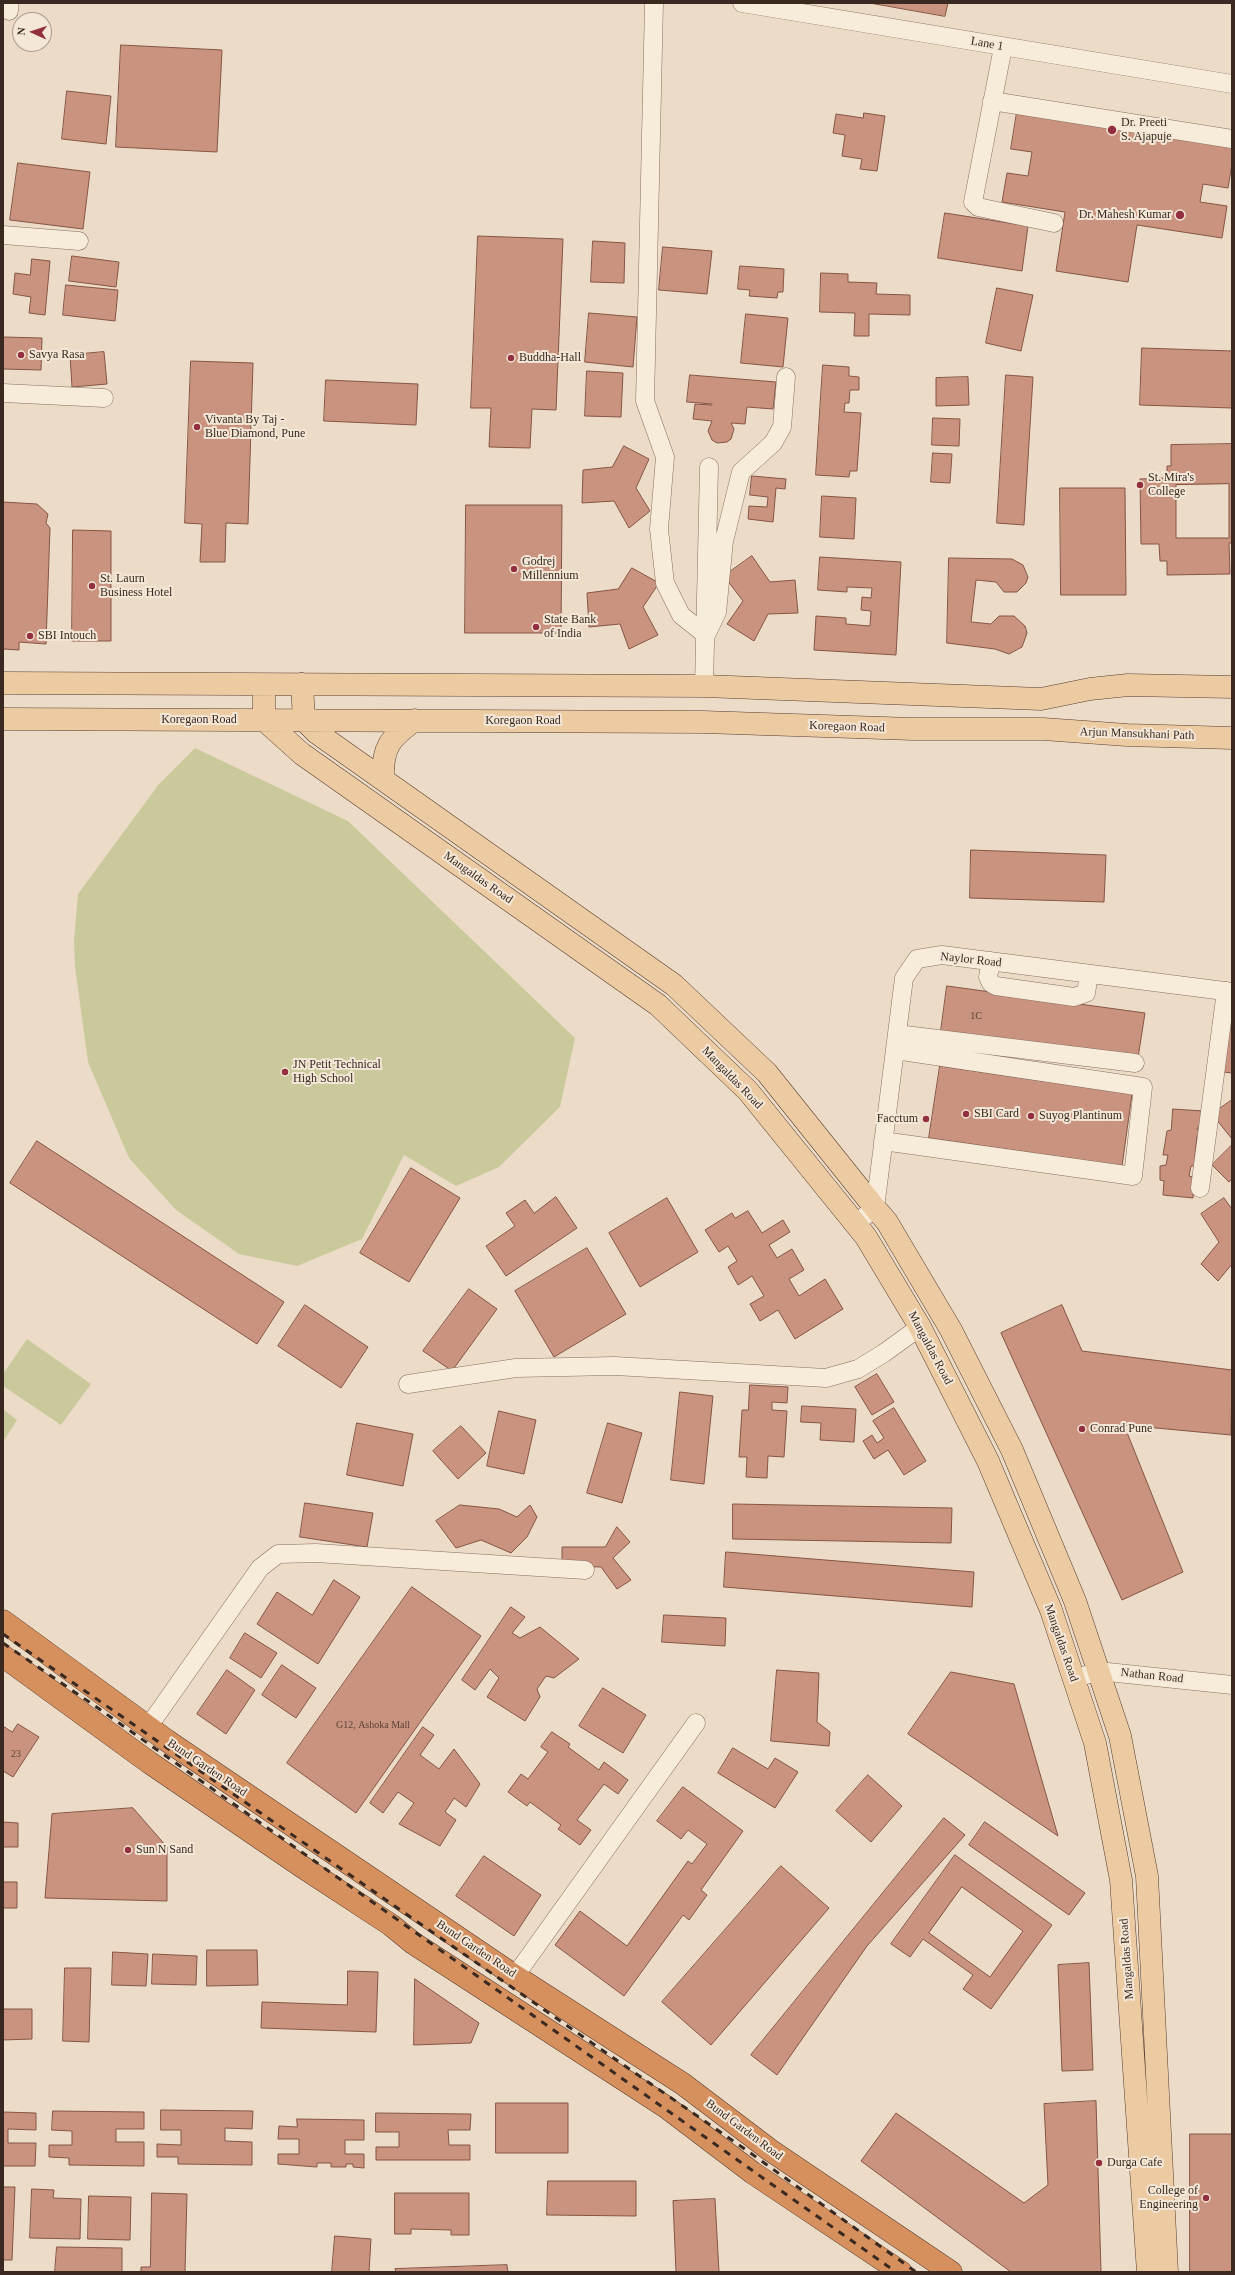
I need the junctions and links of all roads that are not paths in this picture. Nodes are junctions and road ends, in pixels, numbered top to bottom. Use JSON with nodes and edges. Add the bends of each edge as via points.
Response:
{"nodes":[{"id":1,"x":654,"y":3,"type":"edge"},
{"id":2,"x":742,"y":3,"type":"edge"},
{"id":3,"x":1003,"y":47,"type":"junction"},
{"id":4,"x":1232,"y":84,"type":"edge"},
{"id":5,"x":992,"y":101,"type":"junction"},
{"id":6,"x":1232,"y":139,"type":"edge"},
{"id":7,"x":1054,"y":223,"type":"dead end"},
{"id":8,"x":3,"y":235,"type":"edge"},
{"id":9,"x":80,"y":241,"type":"dead end"},
{"id":10,"x":786,"y":377,"type":"dead end"},
{"id":11,"x":3,"y":393,"type":"edge"},
{"id":12,"x":104,"y":398,"type":"dead end"},
{"id":13,"x":709,"y":467,"type":"dead end"},
{"id":14,"x":706,"y":635,"type":"junction"},
{"id":15,"x":3,"y":683,"type":"edge"},
{"id":16,"x":302,"y":684,"type":"junction"},
{"id":17,"x":264,"y":685,"type":"junction"},
{"id":18,"x":704,"y":686,"type":"junction"},
{"id":19,"x":1232,"y":687,"type":"edge"},
{"id":20,"x":3,"y":719,"type":"edge"},
{"id":21,"x":264,"y":720,"type":"junction"},
{"id":22,"x":304,"y":720,"type":"junction"},
{"id":23,"x":415,"y":720,"type":"junction"},
{"id":24,"x":1043,"y":729,"type":"joint"},
{"id":25,"x":1232,"y":738,"type":"edge"},
{"id":26,"x":383,"y":779,"type":"junction"},
{"id":27,"x":991,"y":961,"type":"junction"},
{"id":28,"x":1090,"y":974,"type":"junction"},
{"id":29,"x":1229,"y":992,"type":"edge"},
{"id":30,"x":896,"y":1042,"type":"junction"},
{"id":31,"x":1135,"y":1063,"type":"dead end"},
{"id":32,"x":883,"y":1141,"type":"junction"},
{"id":33,"x":1200,"y":1188,"type":"dead end"},
{"id":34,"x":876,"y":1208,"type":"junction"},
{"id":35,"x":855,"y":1224,"type":"junction"},
{"id":36,"x":920,"y":1327,"type":"junction"},
{"id":37,"x":408,"y":1384,"type":"dead end"},
{"id":38,"x":585,"y":1570,"type":"dead end"},
{"id":39,"x":3,"y":1621,"type":"edge"},
{"id":40,"x":3,"y":1656,"type":"edge"},
{"id":41,"x":1098,"y":1670,"type":"junction"},
{"id":42,"x":1074,"y":1679,"type":"junction"},
{"id":43,"x":1232,"y":1685,"type":"edge"},
{"id":44,"x":696,"y":1723,"type":"dead end"},
{"id":45,"x":148,"y":1727,"type":"junction"},
{"id":46,"x":516,"y":1976,"type":"junction"},
{"id":47,"x":901,"y":2272,"type":"edge"},
{"id":48,"x":951,"y":2272,"type":"edge"},
{"id":49,"x":1148,"y":2272,"type":"edge"},
{"id":50,"x":1167,"y":2272,"type":"edge"}],
"edges":[{"from":1,"to":14,"type":"street","via":[[645,401],[665,457],[659,529],[665,582],[682,615]]},
{"from":2,"to":3,"type":"street","name":"Lane 1"},
{"from":3,"to":4,"type":"street","name":"Lane 1"},
{"from":3,"to":5,"type":"street"},
{"from":5,"to":6,"type":"street"},
{"from":5,"to":7,"type":"street","via":[[973,202],[978,207]]},
{"from":8,"to":9,"type":"street"},
{"from":10,"to":14,"type":"street","via":[[782,427],[773,443],[741,472],[724,541],[717,612]]},
{"from":11,"to":12,"type":"street"},
{"from":13,"to":14,"type":"street"},
{"from":14,"to":18,"type":"street"},
{"from":15,"to":17,"type":"main road"},
{"from":16,"to":17,"type":"main road"},
{"from":16,"to":18,"type":"main road"},
{"from":16,"to":22,"type":"main road"},
{"from":17,"to":21,"type":"main road"},
{"from":18,"to":19,"type":"main road","via":[[1041,700],[1090,689],[1128,685]]},
{"from":20,"to":21,"type":"main road","name":"Koregaon Road"},
{"from":21,"to":22,"type":"main road","name":"Koregaon Road"},
{"from":21,"to":35,"type":"main road","name":"Mangaldas Road","via":[[302,754],[658,1005],[748,1091]]},
{"from":22,"to":23,"type":"main road","name":"Koregaon Road"},
{"from":22,"to":26,"type":"main road","name":"Mangaldas Road"},
{"from":23,"to":24,"type":"main road","name":"Koregaon Road","via":[[703,722],[913,729]]},
{"from":23,"to":26,"type":"main road","via":[[400,730],[389,743],[382,759]]},
{"from":24,"to":25,"type":"main road","name":"Arjun Mansukhani Path"},
{"from":26,"to":34,"type":"main road","name":"Mangaldas Road","via":[[674,985],[767,1074]]},
{"from":27,"to":28,"type":"street","name":"Naylor Road"},
{"from":27,"to":28,"type":"street","via":[[988,978],[996,986],[1074,997],[1086,993]]},
{"from":27,"to":30,"type":"street","name":"Naylor Road","via":[[942,955],[917,959],[904,978]]},
{"from":28,"to":29,"type":"street","name":"Naylor Road"},
{"from":29,"to":33,"type":"street"},
{"from":30,"to":31,"type":"street"},
{"from":30,"to":32,"type":"street","name":"Naylor Road"},
{"from":30,"to":32,"type":"street","via":[[1144,1087],[1133,1176]]},
{"from":32,"to":34,"type":"street","name":"Naylor Road"},
{"from":34,"to":35,"type":"street"},
{"from":34,"to":41,"type":"main road","name":"Mangaldas Road","via":[[887,1222],[951,1330],[1012,1450],[1075,1601]]},
{"from":35,"to":36,"type":"main road","name":"Mangaldas Road","via":[[866,1237]]},
{"from":36,"to":37,"type":"street","via":[[858,1368],[826,1378],[615,1366],[516,1368]]},
{"from":36,"to":42,"type":"main road","name":"Mangaldas Road","via":[[988,1461],[1051,1610]]},
{"from":38,"to":45,"type":"street","via":[[316,1553],[278,1554],[260,1568]]},
{"from":39,"to":45,"type":"highway","name":"Bund Garden Road"},
{"from":40,"to":47,"type":"highway","via":[[156,1768],[391,1925],[413,1943],[666,2107],[754,2173]]},
{"from":41,"to":42,"type":"street","name":"Nathan Road"},
{"from":41,"to":43,"type":"street","name":"Nathan Road"},
{"from":41,"to":50,"type":"main road","name":"Mangaldas Road","via":[[1120,1736],[1147,1876]]},
{"from":42,"to":49,"type":"main road","name":"Mangaldas Road","via":[[1095,1743],[1121,1880]]},
{"from":44,"to":46,"type":"street"},
{"from":45,"to":46,"type":"highway","name":"Bund Garden Road"},
{"from":46,"to":48,"type":"highway","name":"Bund Garden Road","via":[[683,2084],[770,2150]]}]}
